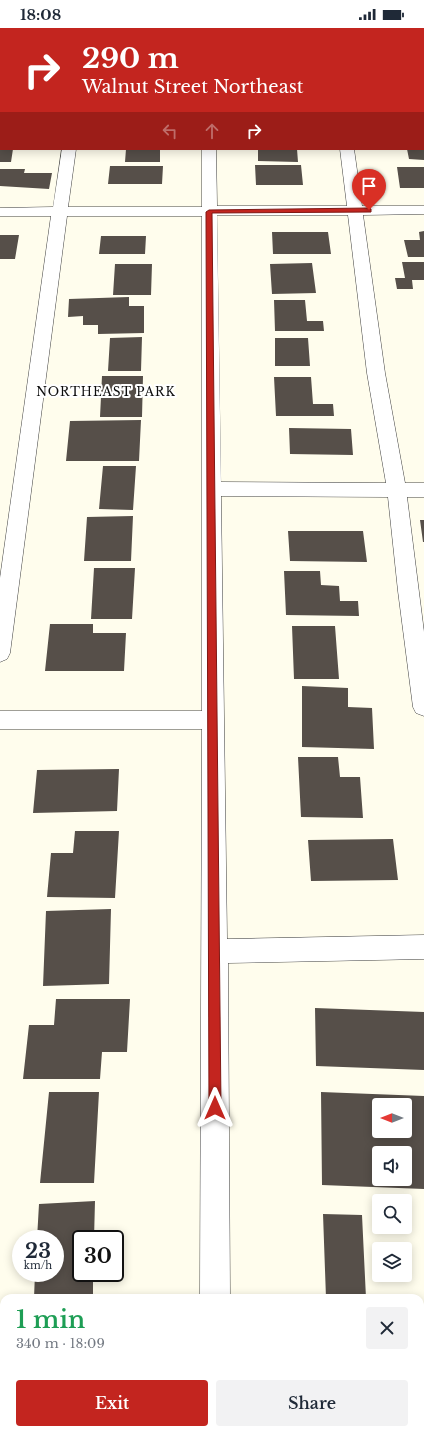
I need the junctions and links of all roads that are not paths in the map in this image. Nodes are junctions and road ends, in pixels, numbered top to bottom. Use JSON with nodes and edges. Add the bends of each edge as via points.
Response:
{"nodes":[{"id":1,"x":69,"y":150,"type":"edge"},
{"id":2,"x":209,"y":150,"type":"edge"},
{"id":3,"x":347,"y":150,"type":"edge"},
{"id":4,"x":355,"y":210,"type":"junction"},
{"id":5,"x":424,"y":210,"type":"edge"},
{"id":6,"x":0,"y":212,"type":"edge"},
{"id":7,"x":209,"y":212,"type":"junction"},
{"id":8,"x":60,"y":213,"type":"junction"},
{"id":9,"x":212,"y":489,"type":"junction"},
{"id":10,"x":397,"y":490,"type":"junction"},
{"id":11,"x":424,"y":490,"type":"edge"},
{"id":12,"x":0,"y":653,"type":"edge"},
{"id":13,"x":424,"y":707,"type":"edge"},
{"id":14,"x":0,"y":720,"type":"edge"},
{"id":15,"x":213,"y":720,"type":"junction"},
{"id":16,"x":424,"y":947,"type":"edge"},
{"id":17,"x":215,"y":951,"type":"junction"},
{"id":18,"x":215,"y":1294,"type":"edge"}],
"edges":[{"from":1,"to":8,"type":"street"},
{"from":2,"to":7,"type":"street"},
{"from":3,"to":4,"type":"street"},
{"from":4,"to":5,"type":"street"},
{"from":4,"to":7,"type":"street"},
{"from":4,"to":10,"type":"street","via":[[376,373]]},
{"from":6,"to":8,"type":"street"},
{"from":7,"to":8,"type":"street"},
{"from":7,"to":9,"type":"street"},
{"from":8,"to":12,"type":"street"},
{"from":9,"to":10,"type":"street"},
{"from":9,"to":15,"type":"street"},
{"from":10,"to":11,"type":"street"},
{"from":10,"to":13,"type":"street"},
{"from":14,"to":15,"type":"street"},
{"from":15,"to":17,"type":"street"},
{"from":16,"to":17,"type":"street"},
{"from":17,"to":18,"type":"street"}]}
